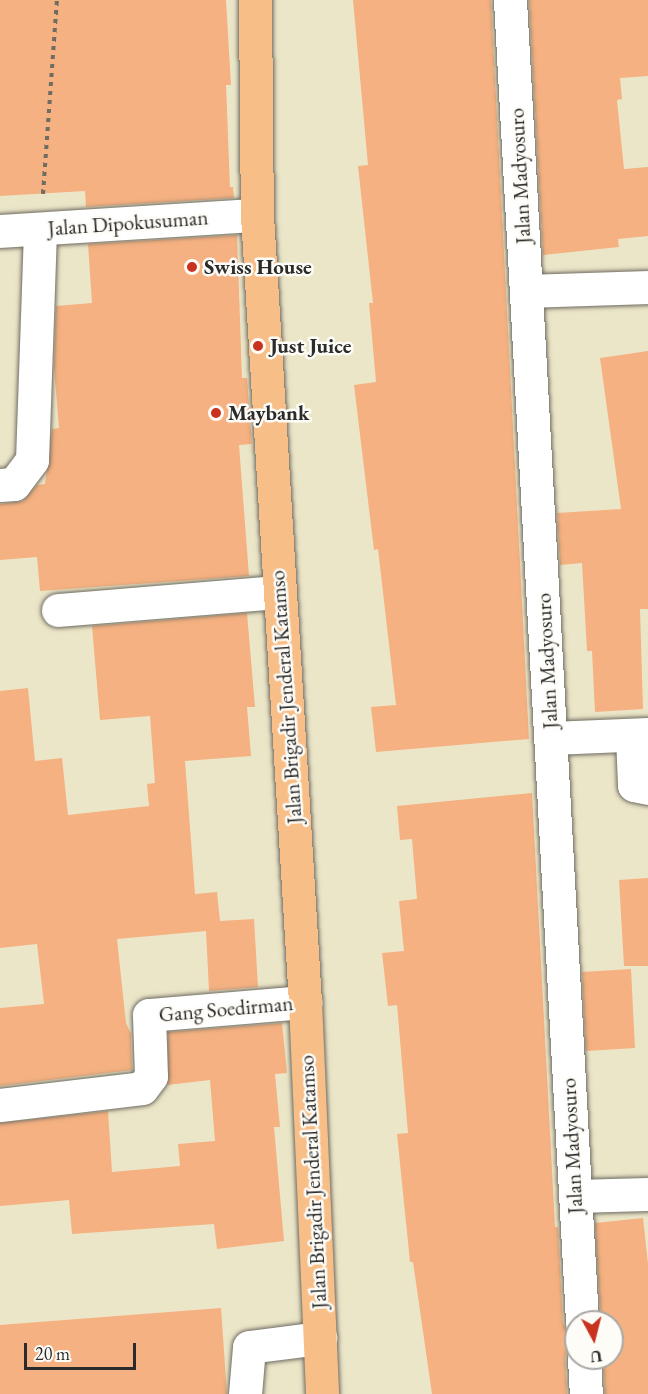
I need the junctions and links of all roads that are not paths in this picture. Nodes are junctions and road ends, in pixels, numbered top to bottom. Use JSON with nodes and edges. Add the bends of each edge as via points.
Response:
{"nodes":[{"id":1,"x":255,"y":0,"type":"edge"},
{"id":2,"x":510,"y":0,"type":"edge"},
{"id":3,"x":257,"y":215,"type":"junction"},
{"id":4,"x":40,"y":229,"type":"junction"},
{"id":5,"x":0,"y":231,"type":"edge"},
{"id":6,"x":648,"y":287,"type":"edge"},
{"id":7,"x":526,"y":291,"type":"junction"},
{"id":8,"x":0,"y":485,"type":"edge"},
{"id":9,"x":279,"y":592,"type":"junction"},
{"id":10,"x":58,"y":610,"type":"dead end"},
{"id":11,"x":640,"y":734,"type":"edge"},
{"id":12,"x":551,"y":738,"type":"junction"},
{"id":13,"x":648,"y":788,"type":"edge"},
{"id":14,"x":305,"y":1002,"type":"junction"},
{"id":15,"x":0,"y":1105,"type":"edge"},
{"id":16,"x":648,"y":1194,"type":"edge"},
{"id":17,"x":574,"y":1196,"type":"junction"},
{"id":18,"x":581,"y":1310,"type":"edge"},
{"id":19,"x":320,"y":1338,"type":"junction"},
{"id":20,"x":585,"y":1370,"type":"edge"},
{"id":21,"x":245,"y":1394,"type":"edge"},
{"id":22,"x":322,"y":1394,"type":"edge"},
{"id":23,"x":586,"y":1394,"type":"edge"}],
"edges":[{"from":1,"to":3,"type":"main road","name":"Jalan Brigadir Jenderal Katamso"},
{"from":2,"to":7,"type":"street","name":"Jalan Madyosuro"},
{"from":3,"to":4,"type":"street","name":"Jalan Dipokusuman"},
{"from":3,"to":9,"type":"main road","name":"Jalan Brigadir Jenderal Katamso"},
{"from":4,"to":5,"type":"street","name":"Jalan Dipokusuman"},
{"from":4,"to":8,"type":"street","via":[[32,460],[14,484]]},
{"from":6,"to":7,"type":"street"},
{"from":7,"to":12,"type":"street","name":"Jalan Madyosuro"},
{"from":9,"to":10,"type":"street"},
{"from":9,"to":14,"type":"main road","name":"Jalan Brigadir Jenderal Katamso"},
{"from":11,"to":12,"type":"street"},
{"from":11,"to":13,"type":"street","via":[[634,785]]},
{"from":12,"to":17,"type":"street","name":"Jalan Madyosuro"},
{"from":14,"to":15,"type":"street","name":"Gang Soedirman","via":[[149,1015],[151,1076],[142,1088]]},
{"from":14,"to":19,"type":"main road","name":"Jalan Brigadir Jenderal Katamso"},
{"from":16,"to":17,"type":"street"},
{"from":17,"to":18,"type":"street","name":"Jalan Madyosuro"},
{"from":19,"to":21,"type":"street","via":[[249,1347]]},
{"from":19,"to":22,"type":"main road","name":"Jalan Brigadir Jenderal Katamso"},
{"from":20,"to":23,"type":"street"}]}
